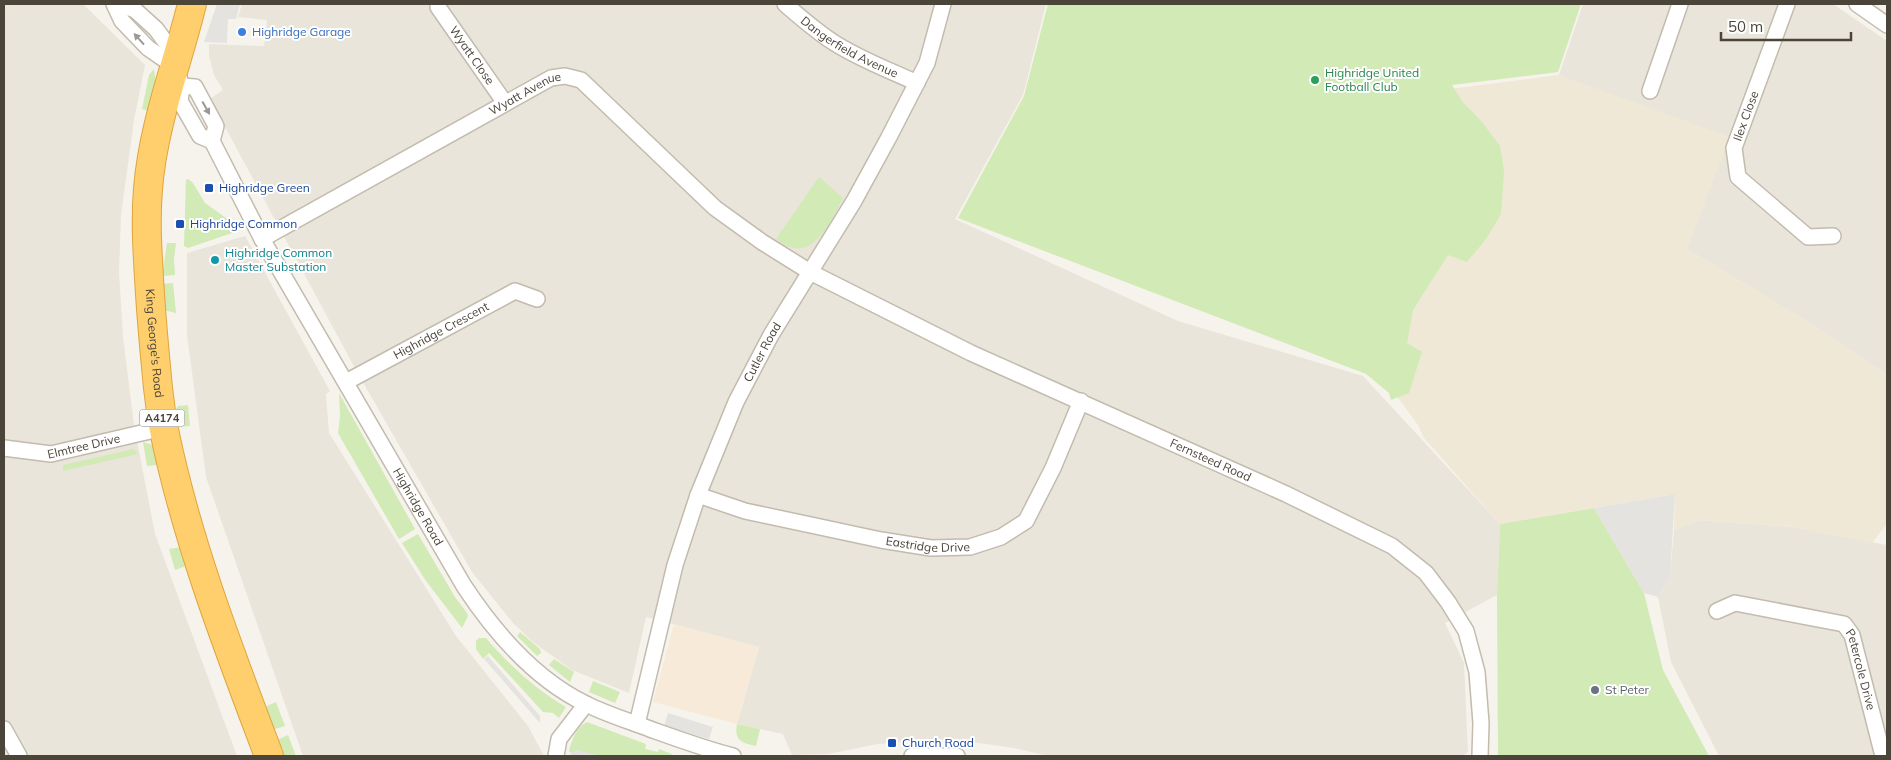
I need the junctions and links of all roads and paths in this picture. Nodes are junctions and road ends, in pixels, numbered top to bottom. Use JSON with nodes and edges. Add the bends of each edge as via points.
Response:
{"nodes":[{"id":1,"x":114,"y":4,"type":"edge"},
{"id":2,"x":121,"y":4,"type":"edge"},
{"id":3,"x":192,"y":4,"type":"edge"},
{"id":4,"x":785,"y":4,"type":"edge"},
{"id":5,"x":943,"y":4,"type":"edge"},
{"id":6,"x":1680,"y":4,"type":"edge"},
{"id":7,"x":1787,"y":4,"type":"edge"},
{"id":8,"x":1857,"y":4,"type":"edge"},
{"id":9,"x":438,"y":7,"type":"dead end"},
{"id":10,"x":1887,"y":24,"type":"edge"},
{"id":11,"x":178,"y":76,"type":"junction"},
{"id":12,"x":917,"y":83,"type":"junction"},
{"id":13,"x":1650,"y":91,"type":"dead end"},
{"id":14,"x":505,"y":103,"type":"junction"},
{"id":15,"x":1833,"y":236,"type":"dead end"},
{"id":16,"x":262,"y":239,"type":"junction"},
{"id":17,"x":810,"y":272,"type":"junction"},
{"id":18,"x":537,"y":300,"type":"dead end"},
{"id":19,"x":346,"y":382,"type":"junction"},
{"id":20,"x":1081,"y":401,"type":"junction"},
{"id":21,"x":163,"y":428,"type":"junction"},
{"id":22,"x":4,"y":448,"type":"edge"},
{"id":23,"x":698,"y":495,"type":"junction"},
{"id":24,"x":1717,"y":611,"type":"dead end"},
{"id":25,"x":586,"y":704,"type":"junction"},
{"id":26,"x":637,"y":724,"type":"junction"},
{"id":27,"x":4,"y":729,"type":"edge"},
{"id":28,"x":19,"y":756,"type":"edge"},
{"id":29,"x":270,"y":756,"type":"edge"},
{"id":30,"x":556,"y":756,"type":"edge"},
{"id":31,"x":734,"y":756,"type":"edge"},
{"id":32,"x":912,"y":756,"type":"edge"},
{"id":33,"x":957,"y":756,"type":"edge"},
{"id":34,"x":1480,"y":756,"type":"edge"},
{"id":35,"x":1883,"y":756,"type":"edge"}],
"edges":[{"from":11,"to":1,"type":"street","name":"Highridge Road","one_way":true,"via":[[122,22]]},
{"from":2,"to":11,"type":"street","via":[[135,10],[156,29],[166,44]]},
{"from":3,"to":11,"type":"highway","number":"A4174"},
{"from":4,"to":12,"type":"street","name":"Dangerfield Avenue","via":[[835,43]]},
{"from":5,"to":12,"type":"street","name":"Cutler Road","via":[[927,62]]},
{"from":6,"to":13,"type":"street"},
{"from":7,"to":15,"type":"street","name":"Ilex Close","via":[[1734,148],[1738,177],[1808,237]]},
{"from":8,"to":10,"type":"street"},
{"from":9,"to":14,"type":"street","name":"Wyatt Close"},
{"from":11,"to":16,"type":"street","name":"Highridge Road","via":[[195,86],[216,126],[212,141]]},
{"from":11,"to":21,"type":"highway","name":"King George's Road","number":"A4174","via":[[154,145],[148,189],[152,335]]},
{"from":12,"to":17,"type":"street","name":"Cutler Road","via":[[858,193]]},
{"from":14,"to":16,"type":"street","name":"Wyatt Avenue"},
{"from":14,"to":17,"type":"street","name":"Wyatt Avenue","via":[[551,78],[565,76],[580,80],[715,208]]},
{"from":16,"to":19,"type":"street","name":"Highridge Road"},
{"from":17,"to":20,"type":"street","name":"Fernsteed Road","via":[[971,353]]},
{"from":17,"to":23,"type":"street","name":"Cutler Road","via":[[771,335],[736,402]]},
{"from":18,"to":19,"type":"street","name":"Highridge Crescent","via":[[515,291]]},
{"from":19,"to":25,"type":"street","name":"Highridge Road","via":[[484,617],[529,664],[557,687]]},
{"from":20,"to":23,"type":"street","name":"Eastridge Drive","via":[[1026,521],[1001,538],[970,547],[931,548],[881,540],[745,511]]},
{"from":20,"to":34,"type":"street","name":"Fernsteed Road","via":[[1392,546],[1426,573],[1466,632],[1477,672]]},
{"from":21,"to":22,"type":"street","name":"Elmtree Drive","via":[[52,454]]},
{"from":21,"to":29,"type":"highway","name":"King George's Road","number":"A4174","via":[[204,577]]},
{"from":23,"to":26,"type":"street","name":"Cutler Road","via":[[675,565]]},
{"from":24,"to":35,"type":"street","name":"Petercole Drive","via":[[1735,602],[1844,624],[1852,635]]},
{"from":25,"to":26,"type":"street","name":"Highridge Road"},
{"from":25,"to":30,"type":"street","via":[[559,739]]},
{"from":26,"to":31,"type":"street","name":"Highridge Road"},
{"from":27,"to":28,"type":"street"},
{"from":32,"to":33,"type":"street"}]}
